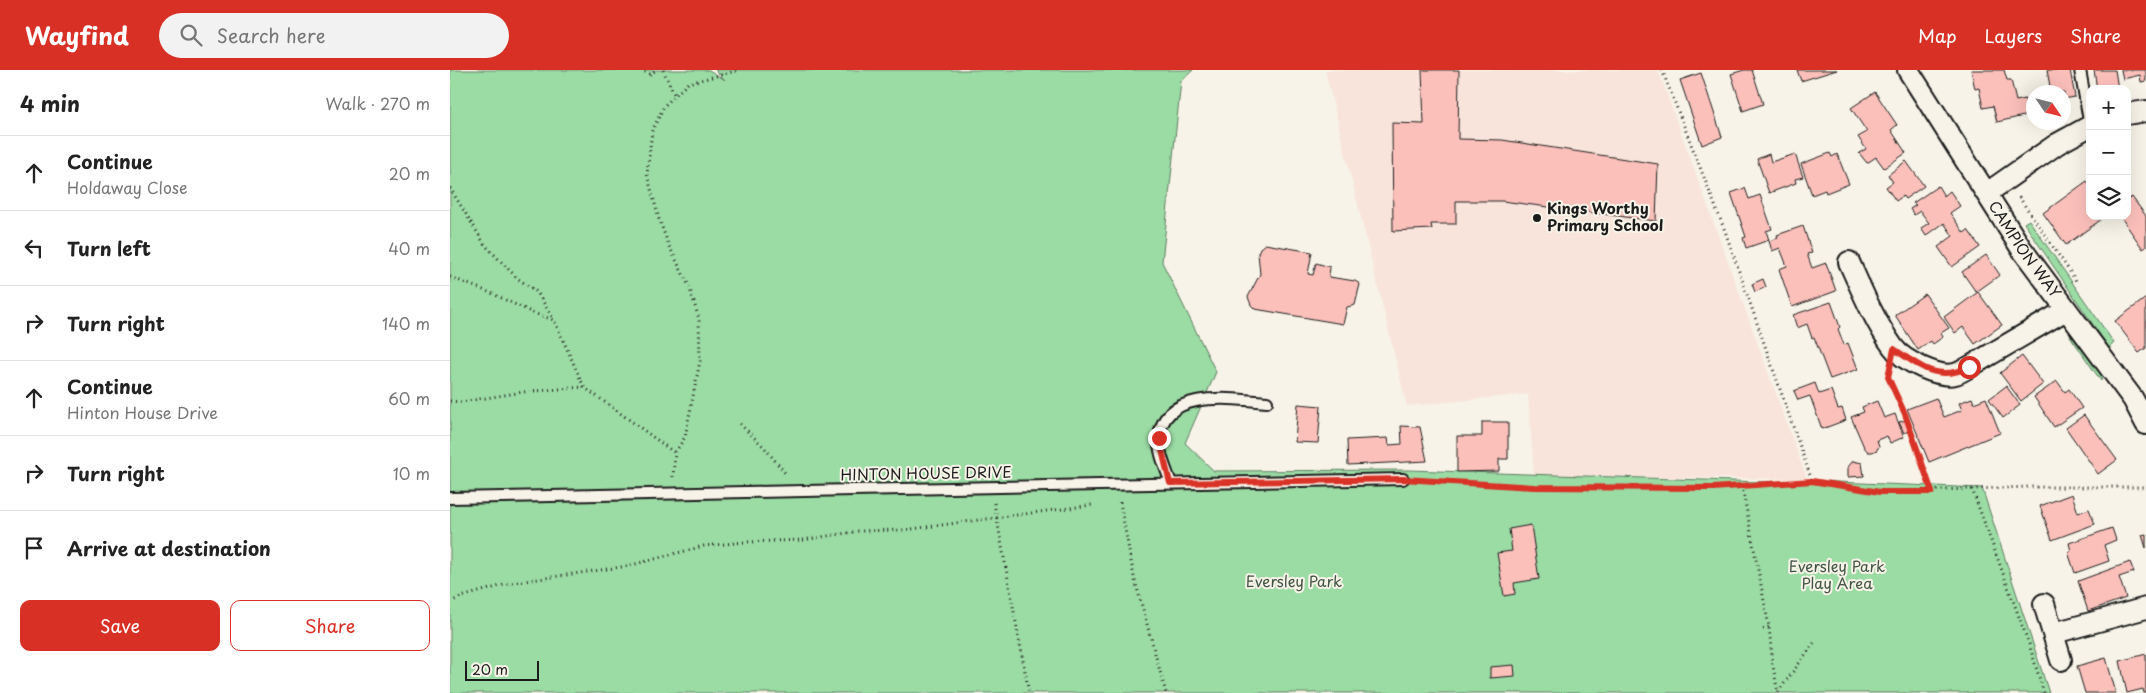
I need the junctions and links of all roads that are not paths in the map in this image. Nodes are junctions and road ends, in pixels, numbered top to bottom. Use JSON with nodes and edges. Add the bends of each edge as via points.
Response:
{"nodes":[{"id":1,"x":1908,"y":70,"type":"edge"},
{"id":2,"x":2080,"y":70,"type":"edge"},
{"id":3,"x":2086,"y":104,"type":"edge"},
{"id":4,"x":2146,"y":111,"type":"edge"},
{"id":5,"x":2131,"y":113,"type":"edge"},
{"id":6,"x":2086,"y":128,"type":"edge"},
{"id":7,"x":1987,"y":193,"type":"junction"},
{"id":8,"x":1849,"y":262,"type":"dead end"},
{"id":9,"x":2066,"y":310,"type":"junction"},
{"id":10,"x":2140,"y":395,"type":"edge"},
{"id":11,"x":1267,"y":402,"type":"dead end"},
{"id":12,"x":2146,"y":424,"type":"edge"},
{"id":13,"x":1403,"y":479,"type":"road end"},
{"id":14,"x":1170,"y":483,"type":"junction"},
{"id":15,"x":450,"y":498,"type":"edge"},
{"id":16,"x":2044,"y":604,"type":"dead end"},
{"id":17,"x":2146,"y":608,"type":"edge"},
{"id":18,"x":2054,"y":633,"type":"junction"},
{"id":19,"x":2061,"y":660,"type":"dead end"}],
"edges":[{"from":1,"to":7,"type":"street","name":"CAMPION WAY"},
{"from":2,"to":3,"type":"lane"},
{"from":4,"to":5,"type":"street"},
{"from":6,"to":7,"type":"street","via":[[2057,144]]},
{"from":7,"to":9,"type":"street","name":"CAMPION WAY"},
{"from":8,"to":9,"type":"street","via":[[1865,299],[1894,349],[1939,374],[1955,374]]},
{"from":9,"to":10,"type":"street","name":"CAMPION WAY"},
{"from":10,"to":12,"type":"street","name":"CAMPION WAY"},
{"from":11,"to":14,"type":"lane","via":[[1217,398],[1181,405],[1172,412],[1163,422],[1159,438]]},
{"from":13,"to":14,"type":"lane","name":"HINTON HOUSE DRIVE"},
{"from":14,"to":15,"type":"lane","name":"HINTON HOUSE DRIVE"},
{"from":16,"to":18,"type":"street"},
{"from":17,"to":18,"type":"street"},
{"from":18,"to":19,"type":"street"}]}
